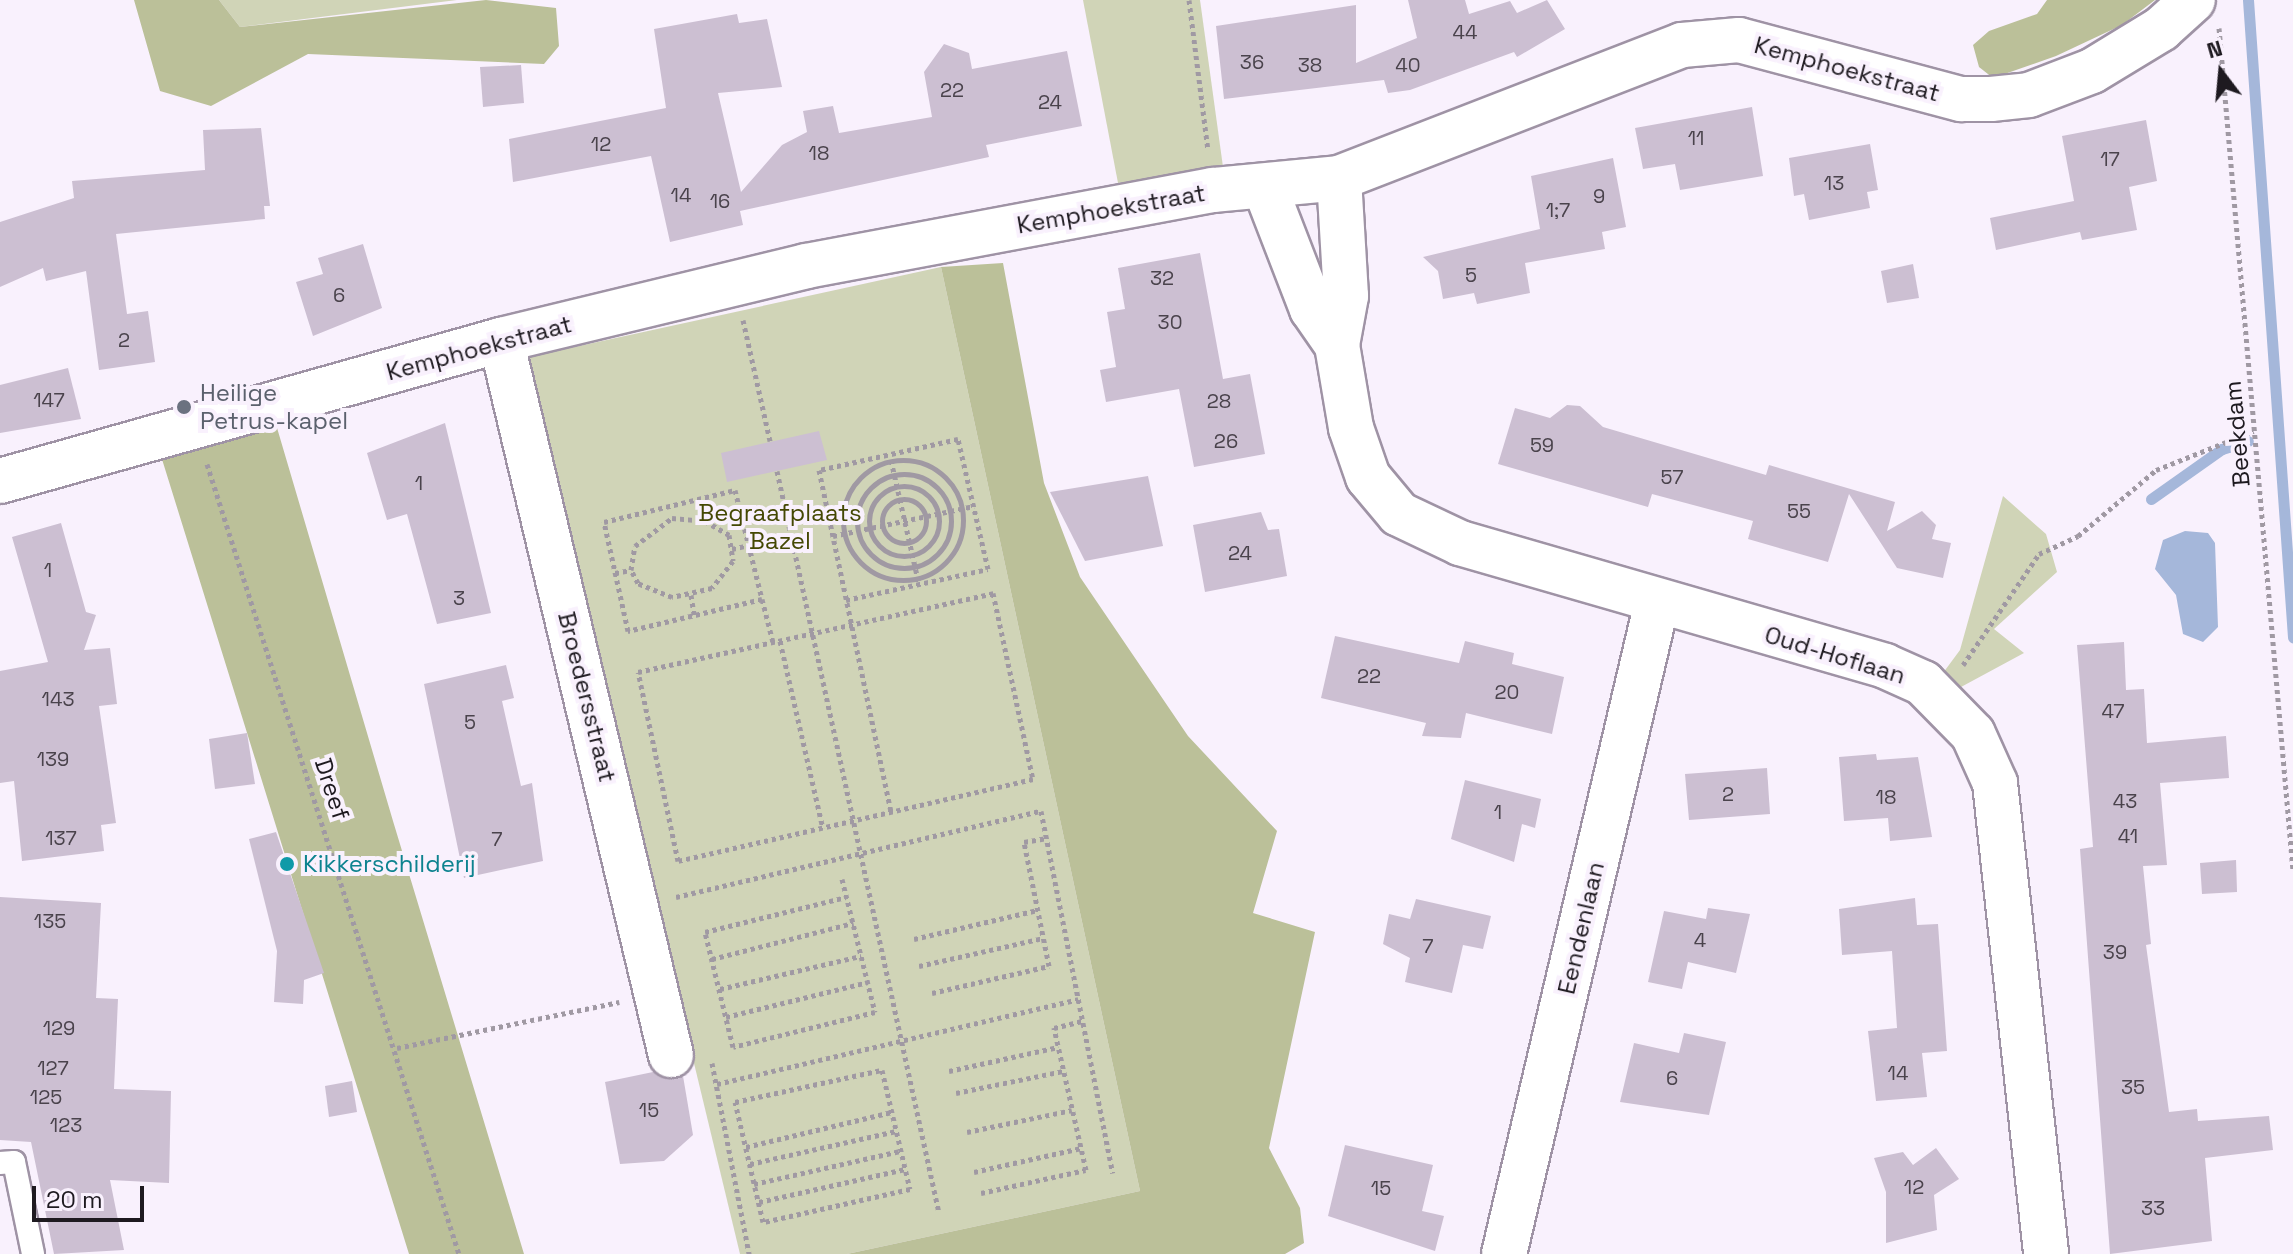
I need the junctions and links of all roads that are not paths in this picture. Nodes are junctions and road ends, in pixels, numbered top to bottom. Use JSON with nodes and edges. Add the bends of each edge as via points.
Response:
{"nodes":[{"id":1,"x":2205,"y":9,"type":"edge"},
{"id":2,"x":1339,"y":178,"type":"junction"},
{"id":3,"x":1266,"y":190,"type":"junction"},
{"id":4,"x":501,"y":340,"type":"junction"},
{"id":5,"x":1337,"y":345,"type":"junction"},
{"id":6,"x":0,"y":481,"type":"edge"},
{"id":7,"x":1657,"y":602,"type":"junction"},
{"id":8,"x":691,"y":1056,"type":"road end"},
{"id":9,"x":0,"y":1163,"type":"edge"},
{"id":10,"x":33,"y":1254,"type":"edge"},
{"id":11,"x":1504,"y":1254,"type":"edge"},
{"id":12,"x":2046,"y":1254,"type":"edge"}],
"edges":[{"from":1,"to":2,"type":"street","name":"Kemphoekstraat","via":[[2092,71],[2029,95],[1991,99],[1961,99],[1739,40],[1682,45]]},
{"from":2,"to":3,"type":"street","name":"Kemphoekstraat"},
{"from":2,"to":5,"type":"street","name":"Oud-Hoflaan","via":[[1346,296]]},
{"from":3,"to":4,"type":"street","name":"Kemphoekstraat","via":[[1213,190],[734,284]]},
{"from":3,"to":5,"type":"street","name":"Oud-Hoflaan","via":[[1312,309]]},
{"from":4,"to":6,"type":"street","name":"Kemphoekstraat"},
{"from":4,"to":8,"type":"street","name":"Broedersstraat","via":[[658,993]]},
{"from":5,"to":7,"type":"street","name":"Oud-Hoflaan","via":[[1351,428],[1368,477],[1399,514],[1460,543]]},
{"from":7,"to":11,"type":"street","name":"Eendenlaan"},
{"from":7,"to":12,"type":"street","name":"Oud-Hoflaan","via":[[1885,666],[1923,683],[1973,734],[1995,783]]},
{"from":9,"to":10,"type":"lane","via":[[14,1162]]}]}
